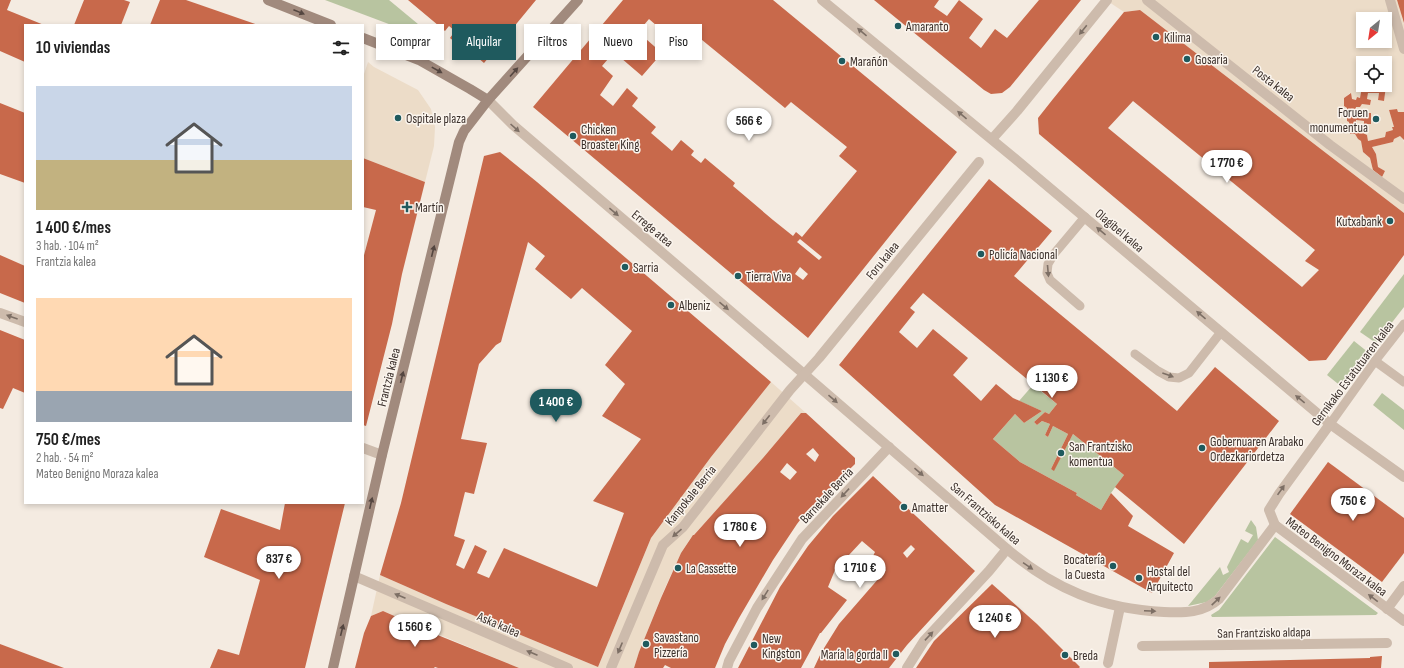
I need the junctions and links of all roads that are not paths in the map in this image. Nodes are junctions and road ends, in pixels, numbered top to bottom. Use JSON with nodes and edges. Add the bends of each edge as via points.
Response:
{"nodes":[{"id":1,"x":268,"y":0,"type":"edge"},
{"id":2,"x":578,"y":0,"type":"edge"},
{"id":3,"x":822,"y":0,"type":"edge"},
{"id":4,"x":1107,"y":0,"type":"edge"},
{"id":5,"x":1148,"y":0,"type":"edge"},
{"id":6,"x":1390,"y":0,"type":"edge"},
{"id":7,"x":328,"y":24,"type":"edge"},
{"id":8,"x":364,"y":38,"type":"edge"},
{"id":9,"x":1404,"y":49,"type":"edge"},
{"id":10,"x":488,"y":100,"type":"junction"},
{"id":11,"x":992,"y":139,"type":"junction"},
{"id":12,"x":979,"y":162,"type":"dead end"},
{"id":13,"x":1404,"y":199,"type":"edge"},
{"id":14,"x":1085,"y":217,"type":"junction"},
{"id":15,"x":1080,"y":306,"type":"dead end"},
{"id":16,"x":0,"y":312,"type":"edge"},
{"id":17,"x":24,"y":322,"type":"edge"},
{"id":18,"x":1404,"y":324,"type":"edge"},
{"id":19,"x":1221,"y":332,"type":"junction"},
{"id":20,"x":1136,"y":354,"type":"dead end"},
{"id":21,"x":1375,"y":361,"type":"junction"},
{"id":22,"x":804,"y":374,"type":"junction"},
{"id":23,"x":1404,"y":382,"type":"edge"},
{"id":24,"x":1330,"y":424,"type":"junction"},
{"id":25,"x":889,"y":447,"type":"junction"},
{"id":26,"x":364,"y":448,"type":"edge"},
{"id":27,"x":382,"y":455,"type":"junction"},
{"id":28,"x":1404,"y":477,"type":"edge"},
{"id":29,"x":1275,"y":525,"type":"junction"},
{"id":30,"x":1007,"y":549,"type":"junction"},
{"id":31,"x":354,"y":576,"type":"junction"},
{"id":32,"x":1404,"y":586,"type":"edge"},
{"id":33,"x":1120,"y":607,"type":"junction"},
{"id":34,"x":1387,"y":609,"type":"junction"},
{"id":35,"x":1404,"y":622,"type":"edge"},
{"id":36,"x":1387,"y":643,"type":"dead end"},
{"id":37,"x":1142,"y":646,"type":"dead end"},
{"id":38,"x":550,"y":664,"type":"edge"},
{"id":39,"x":1108,"y":666,"type":"edge"},
{"id":40,"x":333,"y":668,"type":"edge"},
{"id":41,"x":568,"y":668,"type":"edge"},
{"id":42,"x":611,"y":668,"type":"edge"},
{"id":43,"x":727,"y":668,"type":"edge"},
{"id":44,"x":907,"y":668,"type":"edge"}],
"edges":[{"from":1,"to":7,"type":"main road","one_way":true},
{"from":10,"to":2,"type":"main road","name":"Frantzia kalea","one_way":true},
{"from":11,"to":3,"type":"street","name":"Olagibel kalea","one_way":true},
{"from":4,"to":11,"type":"street","one_way":true},
{"from":5,"to":13,"type":"street","name":"Posta kalea","via":[[1330,145]]},
{"from":6,"to":9,"type":"street"},
{"from":8,"to":10,"type":"main road","one_way":true,"via":[[419,60]]},
{"from":10,"to":22,"type":"street","name":"Errege atea","one_way":true,"via":[[519,131]]},
{"from":27,"to":10,"type":"main road","name":"Frantzia kalea","one_way":true,"via":[[459,142],[464,131]]},
{"from":11,"to":14,"type":"street","name":"Olagibel kalea"},
{"from":12,"to":22,"type":"street","name":"Foru kalea"},
{"from":14,"to":15,"type":"lane","one_way":true,"via":[[1054,254],[1048,264],[1047,273],[1050,280]]},
{"from":19,"to":14,"type":"street","name":"Olagibel kalea","one_way":true},
{"from":17,"to":16,"type":"street","one_way":true},
{"from":18,"to":21,"type":"lane","name":"Gernikako Estatutuaren kalea"},
{"from":20,"to":19,"type":"lane","one_way":true,"via":[[1158,371],[1169,377],[1179,378],[1188,373]]},
{"from":24,"to":19,"type":"street","name":"Olagibel kalea","one_way":true},
{"from":21,"to":23,"type":"lane"},
{"from":21,"to":24,"type":"lane","name":"Gernikako Estatutuaren kalea"},
{"from":22,"to":25,"type":"street","name":"San Frantzisko kalea","one_way":true},
{"from":22,"to":42,"type":"street","name":"Kanpokale Berria","one_way":true,"via":[[683,527],[663,545]]},
{"from":24,"to":28,"type":"street","name":"Olagibel kalea"},
{"from":29,"to":24,"type":"street","name":"Gernikako Estatutuaren kalea","one_way":true,"via":[[1269,510]]},
{"from":25,"to":30,"type":"street","name":"San Frantzisko kalea","one_way":true},
{"from":25,"to":43,"type":"street","name":"Barnekale Berria","one_way":true,"via":[[802,539],[758,608]]},
{"from":26,"to":27,"type":"street"},
{"from":31,"to":27,"type":"main road","name":"Frantzia kalea","one_way":true},
{"from":33,"to":29,"type":"street","name":"San Frantzisko kalea","one_way":true,"via":[[1146,611],[1190,612],[1211,606]]},
{"from":34,"to":29,"type":"street","name":"Mateo Benigno Moraza kalea","one_way":true},
{"from":30,"to":33,"type":"street","name":"San Frantzisko kalea","one_way":true,"via":[[1057,585]]},
{"from":44,"to":30,"type":"street","one_way":true,"via":[[924,642]]},
{"from":38,"to":31,"type":"street","name":"Aska kalea","one_way":true},
{"from":40,"to":31,"type":"main road","name":"Frantzia kalea","one_way":true},
{"from":32,"to":34,"type":"street"},
{"from":33,"to":39,"type":"street"},
{"from":34,"to":35,"type":"street","name":"Mateo Benigno Moraza kalea"},
{"from":36,"to":37,"type":"street","name":"San Frantzisko aldapa"},
{"from":38,"to":41,"type":"street","name":"Aska kalea"}]}
